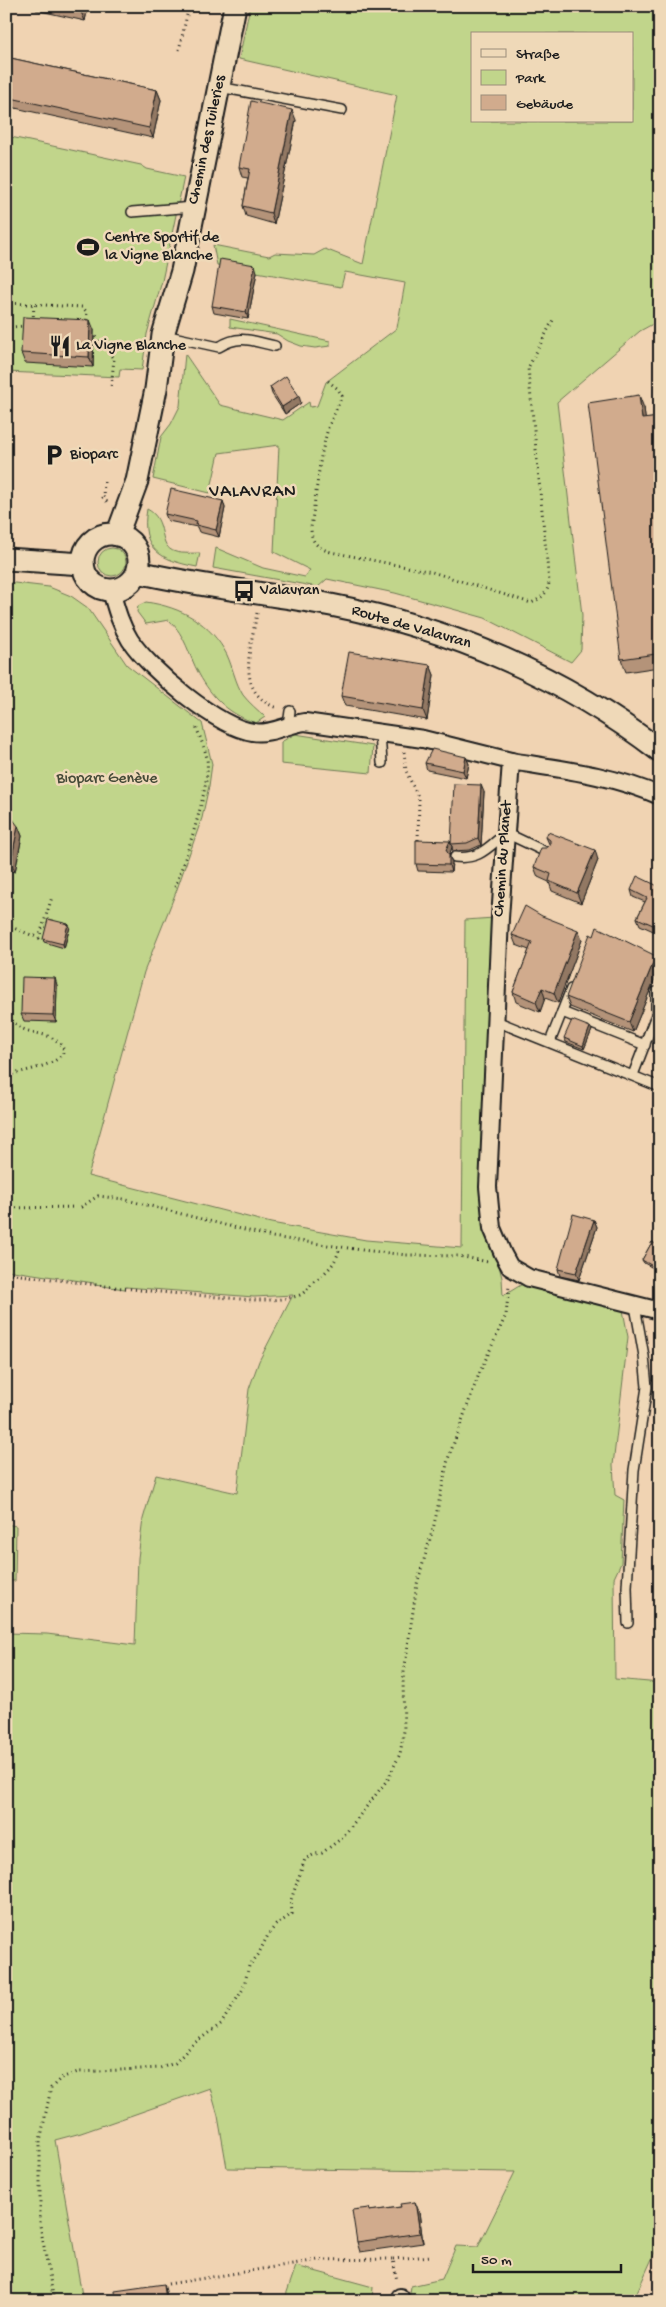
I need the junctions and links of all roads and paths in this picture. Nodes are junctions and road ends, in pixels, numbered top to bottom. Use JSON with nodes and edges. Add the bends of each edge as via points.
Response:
{"nodes":[{"id":1,"x":189,"y":6,"type":"edge"},
{"id":2,"x":236,"y":6,"type":"edge"},
{"id":3,"x":179,"y":50,"type":"dead end"},
{"id":4,"x":219,"y":86,"type":"junction"},
{"id":5,"x":342,"y":110,"type":"dead end"},
{"id":6,"x":194,"y":207,"type":"junction"},
{"id":7,"x":132,"y":212,"type":"dead end"},
{"id":8,"x":6,"y":303,"type":"edge"},
{"id":9,"x":34,"y":304,"type":"junction"},
{"id":10,"x":553,"y":320,"type":"dead end"},
{"id":11,"x":10,"y":327,"type":"dead end"},
{"id":12,"x":163,"y":335,"type":"junction"},
{"id":13,"x":264,"y":354,"type":"dead end"},
{"id":14,"x":328,"y":381,"type":"dead end"},
{"id":15,"x":111,"y":388,"type":"dead end"},
{"id":16,"x":104,"y":482,"type":"dead end"},
{"id":17,"x":112,"y":506,"type":"dead end"},
{"id":18,"x":118,"y":534,"type":"junction"},
{"id":19,"x":6,"y":559,"type":"edge"},
{"id":20,"x":83,"y":564,"type":"junction"},
{"id":21,"x":138,"y":572,"type":"junction"},
{"id":22,"x":111,"y":591,"type":"junction"},
{"id":23,"x":258,"y":606,"type":"dead end"},
{"id":24,"x":289,"y":718,"type":"junction"},
{"id":25,"x":196,"y":728,"type":"dead end"},
{"id":26,"x":380,"y":733,"type":"junction"},
{"id":27,"x":408,"y":737,"type":"junction"},
{"id":28,"x":660,"y":751,"type":"edge"},
{"id":29,"x":510,"y":761,"type":"junction"},
{"id":30,"x":382,"y":763,"type":"dead end"},
{"id":31,"x":660,"y":796,"type":"edge"},
{"id":32,"x":506,"y":833,"type":"junction"},
{"id":33,"x":418,"y":844,"type":"edge"},
{"id":34,"x":548,"y":853,"type":"edge"},
{"id":35,"x":455,"y":857,"type":"dead end"},
{"id":36,"x":175,"y":887,"type":"dead end"},
{"id":37,"x":52,"y":897,"type":"dead end"},
{"id":38,"x":6,"y":925,"type":"edge"},
{"id":39,"x":575,"y":978,"type":"edge"},
{"id":40,"x":656,"y":992,"type":"dead end"},
{"id":41,"x":562,"y":1012,"type":"junction"},
{"id":42,"x":6,"y":1020,"type":"edge"},
{"id":43,"x":496,"y":1021,"type":"junction"},
{"id":44,"x":550,"y":1042,"type":"junction"},
{"id":45,"x":645,"y":1045,"type":"junction"},
{"id":46,"x":633,"y":1074,"type":"junction"},
{"id":47,"x":6,"y":1076,"type":"edge"},
{"id":48,"x":660,"y":1087,"type":"edge"},
{"id":49,"x":6,"y":1208,"type":"edge"},
{"id":50,"x":340,"y":1247,"type":"junction"},
{"id":51,"x":510,"y":1267,"type":"junction"},
{"id":52,"x":6,"y":1273,"type":"edge"},
{"id":53,"x":635,"y":1306,"type":"junction"},
{"id":54,"x":660,"y":1311,"type":"edge"},
{"id":55,"x":628,"y":1623,"type":"dead end"},
{"id":56,"x":432,"y":2256,"type":"dead end"},
{"id":57,"x":393,"y":2259,"type":"junction"},
{"id":58,"x":168,"y":2284,"type":"dead end"},
{"id":59,"x":400,"y":2299,"type":"edge"},
{"id":60,"x":54,"y":2301,"type":"edge"}],
"edges":[{"from":1,"to":3,"type":"path"},
{"from":2,"to":4,"type":"street","name":"Chemin des Tuileries"},
{"from":4,"to":5,"type":"lane"},
{"from":4,"to":6,"type":"street","name":"Chemin des Tuileries"},
{"from":6,"to":7,"type":"lane"},
{"from":6,"to":12,"type":"street","name":"Chemin des Tuileries","via":[[182,271]]},
{"from":8,"to":9,"type":"path"},
{"from":9,"to":11,"type":"path","via":[[33,326]]},
{"from":9,"to":15,"type":"path","via":[[82,307],[87,312],[86,326],[114,358]]},
{"from":10,"to":14,"type":"path","via":[[528,368],[549,582],[546,592],[531,603],[432,572],[331,552],[317,546],[311,537],[311,528],[321,456],[328,428],[342,396]]},
{"from":12,"to":13,"type":"lane","via":[[219,347],[241,338],[270,345]]},
{"from":12,"to":18,"type":"street","name":"Chemin des Tuileries","via":[[158,381],[137,481]]},
{"from":16,"to":17,"type":"path","via":[[103,497]]},
{"from":18,"to":20,"type":"street","via":[[95,538],[86,550]]},
{"from":18,"to":21,"type":"street","via":[[133,545],[140,562]]},
{"from":19,"to":20,"type":"street"},
{"from":20,"to":22,"type":"street","via":[[84,572],[94,586]]},
{"from":21,"to":22,"type":"street","via":[[127,586]]},
{"from":21,"to":28,"type":"street","name":"Route de Valavran","via":[[332,605],[445,635],[486,650],[556,684]]},
{"from":22,"to":24,"type":"street","via":[[122,625],[139,651],[196,703],[247,731],[265,732]]},
{"from":23,"to":24,"type":"path","via":[[248,664],[251,684],[267,703]]},
{"from":24,"to":26,"type":"street"},
{"from":25,"to":36,"type":"path","via":[[207,760],[207,772],[194,829]]},
{"from":26,"to":27,"type":"street"},
{"from":26,"to":30,"type":"lane"},
{"from":27,"to":29,"type":"street"},
{"from":27,"to":33,"type":"path","via":[[403,762],[419,799]]},
{"from":29,"to":31,"type":"street","via":[[582,774]]},
{"from":29,"to":32,"type":"street","name":"Chemin du Planet"},
{"from":32,"to":34,"type":"lane"},
{"from":32,"to":35,"type":"lane","via":[[481,855]]},
{"from":32,"to":43,"type":"street","name":"Chemin du Planet"},
{"from":37,"to":38,"type":"path","via":[[39,938]]},
{"from":39,"to":41,"type":"lane"},
{"from":40,"to":45,"type":"lane","via":[[656,1015]]},
{"from":41,"to":44,"type":"lane"},
{"from":41,"to":45,"type":"lane"},
{"from":42,"to":47,"type":"path","via":[[49,1035],[64,1050],[52,1063]]},
{"from":43,"to":44,"type":"lane"},
{"from":43,"to":51,"type":"street","name":"Chemin du Planet","via":[[489,1210],[492,1228]]},
{"from":44,"to":46,"type":"lane"},
{"from":45,"to":46,"type":"lane"},
{"from":46,"to":48,"type":"lane"},
{"from":49,"to":50,"type":"path","via":[[81,1207],[98,1196],[122,1199],[272,1237]]},
{"from":50,"to":51,"type":"path","via":[[406,1255],[459,1256]]},
{"from":50,"to":52,"type":"path","via":[[332,1267],[324,1276],[302,1294],[287,1298],[258,1300],[137,1291]]},
{"from":51,"to":53,"type":"street","via":[[538,1282]]},
{"from":51,"to":60,"type":"path","via":[[506,1316],[479,1374],[448,1458],[417,1584],[403,1679],[403,1743],[396,1766],[342,1838],[322,1853],[305,1859],[291,1900],[292,1914],[269,1933],[249,1966],[243,1989],[221,2024],[193,2044],[175,2064],[160,2068],[78,2072],[60,2078],[51,2088],[40,2141],[40,2225]]},
{"from":53,"to":54,"type":"street"},
{"from":53,"to":55,"type":"lane","via":[[647,1387],[634,1470]]},
{"from":56,"to":57,"type":"path"},
{"from":57,"to":58,"type":"path","via":[[318,2260]]},
{"from":57,"to":59,"type":"path"}]}
